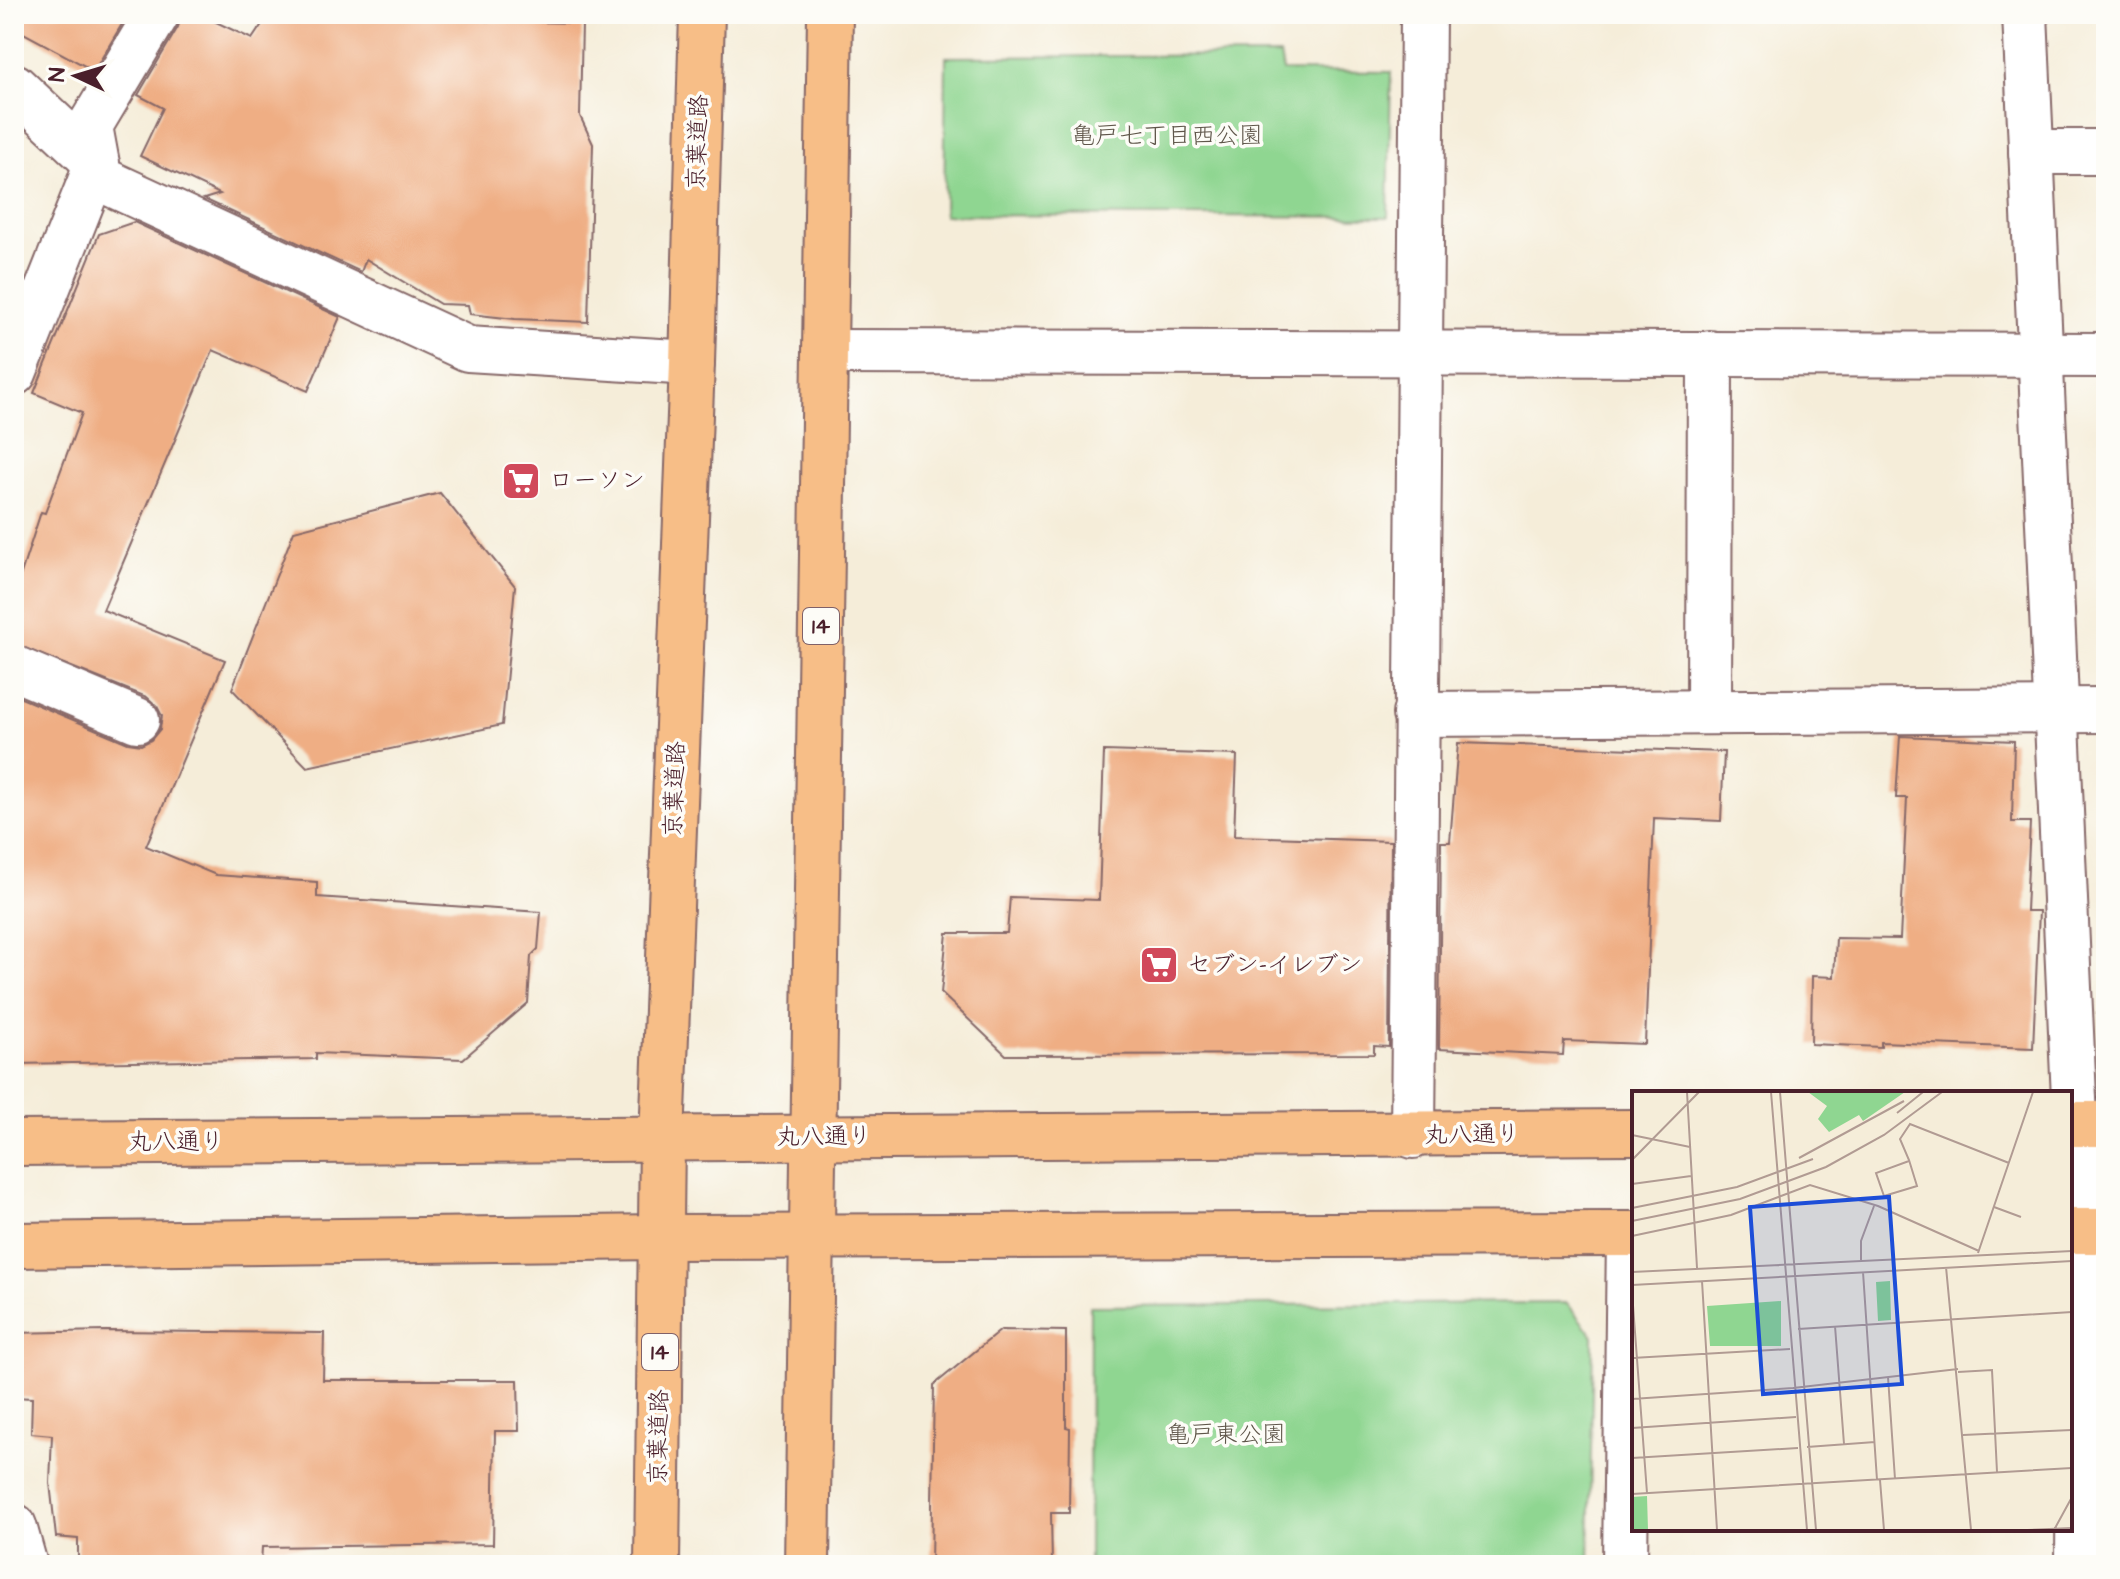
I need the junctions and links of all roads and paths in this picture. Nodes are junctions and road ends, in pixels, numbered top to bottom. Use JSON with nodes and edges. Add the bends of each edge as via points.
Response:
{"nodes":[{"id":1,"x":157,"y":14,"type":"edge"},
{"id":2,"x":702,"y":14,"type":"edge"},
{"id":3,"x":830,"y":14,"type":"edge"},
{"id":4,"x":1423,"y":14,"type":"edge"},
{"id":5,"x":2025,"y":14,"type":"edge"},
{"id":6,"x":14,"y":86,"type":"edge"},
{"id":7,"x":2031,"y":152,"type":"junction"},
{"id":8,"x":2106,"y":152,"type":"edge"},
{"id":9,"x":94,"y":170,"type":"junction"},
{"id":10,"x":826,"y":352,"type":"junction"},
{"id":11,"x":1420,"y":353,"type":"junction"},
{"id":12,"x":1710,"y":353,"type":"junction"},
{"id":13,"x":2040,"y":355,"type":"junction"},
{"id":14,"x":2106,"y":355,"type":"edge"},
{"id":15,"x":692,"y":363,"type":"junction"},
{"id":16,"x":14,"y":373,"type":"edge"},
{"id":17,"x":14,"y":668,"type":"edge"},
{"id":18,"x":2106,"y":710,"type":"edge"},
{"id":19,"x":2056,"y":711,"type":"junction"},
{"id":20,"x":1709,"y":712,"type":"junction"},
{"id":21,"x":1415,"y":714,"type":"junction"},
{"id":22,"x":137,"y":720,"type":"dead end"},
{"id":23,"x":2084,"y":1124,"type":"edge"},
{"id":24,"x":1632,"y":1132,"type":"edge"},
{"id":25,"x":813,"y":1136,"type":"junction"},
{"id":26,"x":1413,"y":1136,"type":"junction"},
{"id":27,"x":662,"y":1139,"type":"junction"},
{"id":28,"x":14,"y":1143,"type":"edge"},
{"id":29,"x":2085,"y":1231,"type":"edge"},
{"id":30,"x":1632,"y":1234,"type":"edge"},
{"id":31,"x":661,"y":1237,"type":"junction"},
{"id":32,"x":811,"y":1237,"type":"junction"},
{"id":33,"x":14,"y":1245,"type":"edge"},
{"id":34,"x":14,"y":1526,"type":"edge"},
{"id":35,"x":25,"y":1565,"type":"edge"},
{"id":36,"x":657,"y":1565,"type":"edge"},
{"id":37,"x":807,"y":1565,"type":"edge"},
{"id":38,"x":1625,"y":1565,"type":"edge"},
{"id":39,"x":2078,"y":1565,"type":"edge"}],
"edges":[{"from":1,"to":9,"type":"street","via":[[90,126]]},
{"from":2,"to":15,"type":"main road","name":"京葉道路","number":"14"},
{"from":3,"to":10,"type":"main road","number":"14"},
{"from":4,"to":11,"type":"street"},
{"from":5,"to":7,"type":"street"},
{"from":6,"to":9,"type":"street"},
{"from":7,"to":8,"type":"street"},
{"from":7,"to":13,"type":"street"},
{"from":9,"to":15,"type":"street","via":[[468,349]]},
{"from":9,"to":16,"type":"street"},
{"from":10,"to":11,"type":"street"},
{"from":10,"to":25,"type":"main road","number":"14"},
{"from":11,"to":12,"type":"street"},
{"from":11,"to":21,"type":"street"},
{"from":12,"to":13,"type":"street"},
{"from":12,"to":20,"type":"street"},
{"from":13,"to":14,"type":"street"},
{"from":13,"to":19,"type":"street"},
{"from":15,"to":27,"type":"main road","name":"京葉道路","number":"14"},
{"from":17,"to":22,"type":"street"},
{"from":18,"to":19,"type":"street"},
{"from":19,"to":20,"type":"street"},
{"from":19,"to":23,"type":"street"},
{"from":20,"to":21,"type":"street"},
{"from":21,"to":26,"type":"street"},
{"from":23,"to":29,"type":"street"},
{"from":24,"to":26,"type":"main road","name":"丸八通り"},
{"from":25,"to":26,"type":"main road","name":"丸八通り"},
{"from":25,"to":27,"type":"main road","name":"丸八通り"},
{"from":25,"to":32,"type":"main road","number":"14"},
{"from":27,"to":28,"type":"main road","name":"丸八通り"},
{"from":27,"to":31,"type":"main road","name":"京葉道路","number":"14"},
{"from":29,"to":39,"type":"street"},
{"from":30,"to":32,"type":"main road"},
{"from":30,"to":38,"type":"street"},
{"from":31,"to":32,"type":"main road"},
{"from":31,"to":33,"type":"main road"},
{"from":31,"to":36,"type":"main road","name":"京葉道路","number":"14"},
{"from":32,"to":37,"type":"main road","number":"14"},
{"from":34,"to":35,"type":"street"}]}
